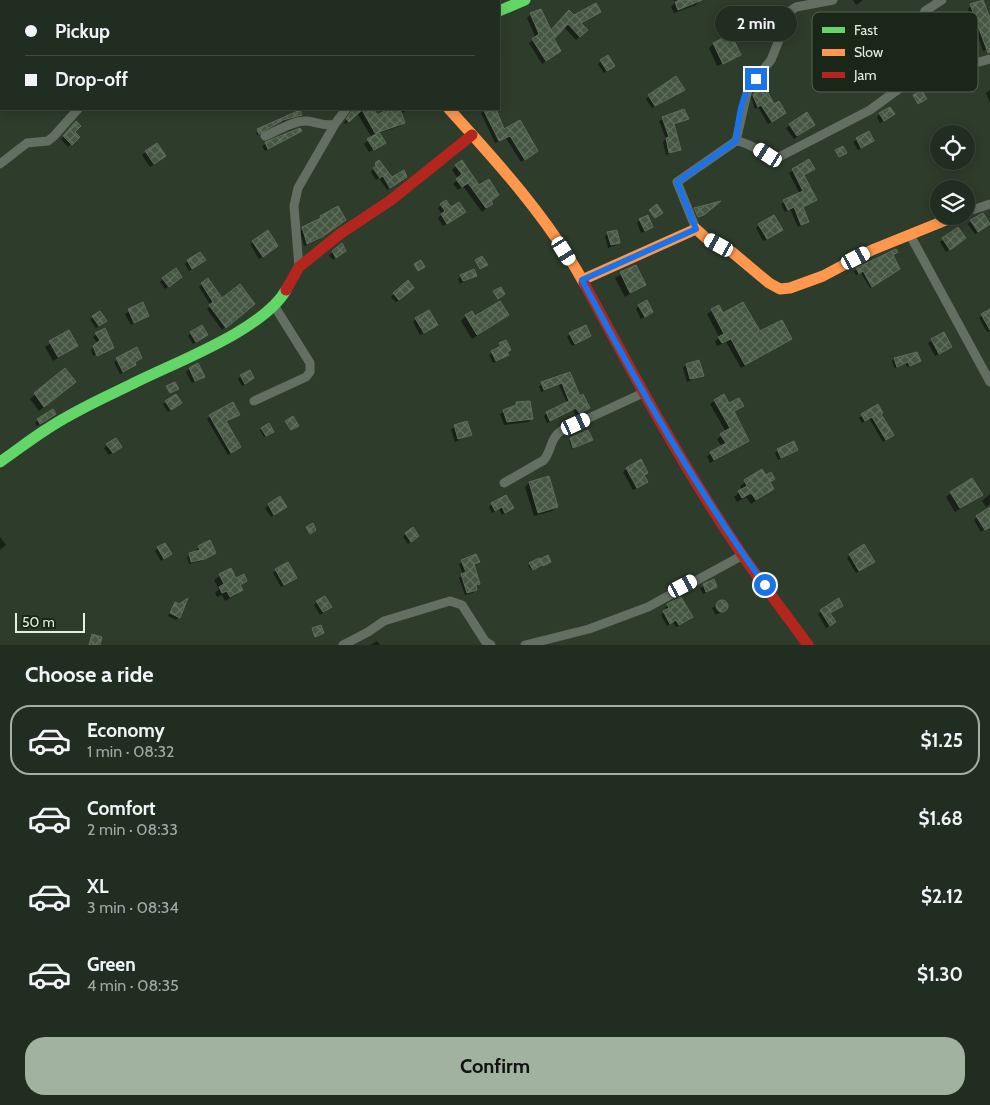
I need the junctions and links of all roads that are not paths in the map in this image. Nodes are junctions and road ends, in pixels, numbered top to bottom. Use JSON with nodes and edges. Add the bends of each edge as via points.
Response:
{"nodes":[{"id":1,"x":525,"y":0,"type":"edge"},
{"id":2,"x":833,"y":0,"type":"edge"},
{"id":3,"x":942,"y":0,"type":"edge"},
{"id":4,"x":500,"y":11,"type":"edge"},
{"id":5,"x":925,"y":12,"type":"edge"},
{"id":6,"x":895,"y":92,"type":"edge"},
{"id":7,"x":77,"y":110,"type":"edge"},
{"id":8,"x":345,"y":110,"type":"edge"},
{"id":9,"x":451,"y":110,"type":"edge"},
{"id":10,"x":335,"y":124,"type":"junction"},
{"id":11,"x":472,"y":135,"type":"junction"},
{"id":12,"x":265,"y":136,"type":"dead end"},
{"id":13,"x":736,"y":141,"type":"junction"},
{"id":14,"x":0,"y":164,"type":"edge"},
{"id":15,"x":990,"y":204,"type":"edge"},
{"id":16,"x":975,"y":209,"type":"edge"},
{"id":17,"x":934,"y":225,"type":"edge"},
{"id":18,"x":696,"y":229,"type":"junction"},
{"id":19,"x":910,"y":235,"type":"junction"},
{"id":20,"x":299,"y":267,"type":"junction"},
{"id":21,"x":582,"y":280,"type":"junction"},
{"id":22,"x":275,"y":307,"type":"junction"},
{"id":23,"x":990,"y":382,"type":"edge"},
{"id":24,"x":643,"y":393,"type":"junction"},
{"id":25,"x":254,"y":401,"type":"dead end"},
{"id":26,"x":0,"y":462,"type":"edge"},
{"id":27,"x":504,"y":483,"type":"dead end"},
{"id":28,"x":743,"y":555,"type":"junction"},
{"id":29,"x":343,"y":645,"type":"edge"},
{"id":30,"x":490,"y":645,"type":"edge"},
{"id":31,"x":526,"y":645,"type":"edge"},
{"id":32,"x":808,"y":645,"type":"edge"}],
"edges":[{"from":1,"to":4,"type":"street"},
{"from":2,"to":13,"type":"street","via":[[796,8],[786,14],[771,60],[748,89]]},
{"from":3,"to":5,"type":"street"},
{"from":6,"to":13,"type":"street","via":[[870,110],[781,156],[773,157],[749,143]]},
{"from":7,"to":14,"type":"street","via":[[54,136],[27,143]]},
{"from":8,"to":10,"type":"street"},
{"from":9,"to":11,"type":"street"},
{"from":10,"to":12,"type":"street","via":[[299,122]]},
{"from":10,"to":20,"type":"street","via":[[298,188],[294,206]]},
{"from":11,"to":20,"type":"street","via":[[391,200],[340,234]]},
{"from":11,"to":21,"type":"street","via":[[521,192]]},
{"from":13,"to":18,"type":"street","via":[[677,182]]},
{"from":15,"to":16,"type":"street"},
{"from":17,"to":19,"type":"street"},
{"from":18,"to":19,"type":"street","via":[[780,289],[823,276],[872,250]]},
{"from":18,"to":21,"type":"street"},
{"from":19,"to":23,"type":"street"},
{"from":20,"to":22,"type":"street"},
{"from":21,"to":24,"type":"street"},
{"from":22,"to":25,"type":"street","via":[[310,363],[310,372],[306,377]]},
{"from":22,"to":26,"type":"street","via":[[203,351],[48,428]]},
{"from":24,"to":27,"type":"street","via":[[561,431],[553,438],[544,460]]},
{"from":24,"to":28,"type":"street"},
{"from":28,"to":31,"type":"street","via":[[648,607],[589,629]]},
{"from":28,"to":32,"type":"street"},
{"from":29,"to":30,"type":"street","via":[[384,621],[450,601],[462,605]]}]}
